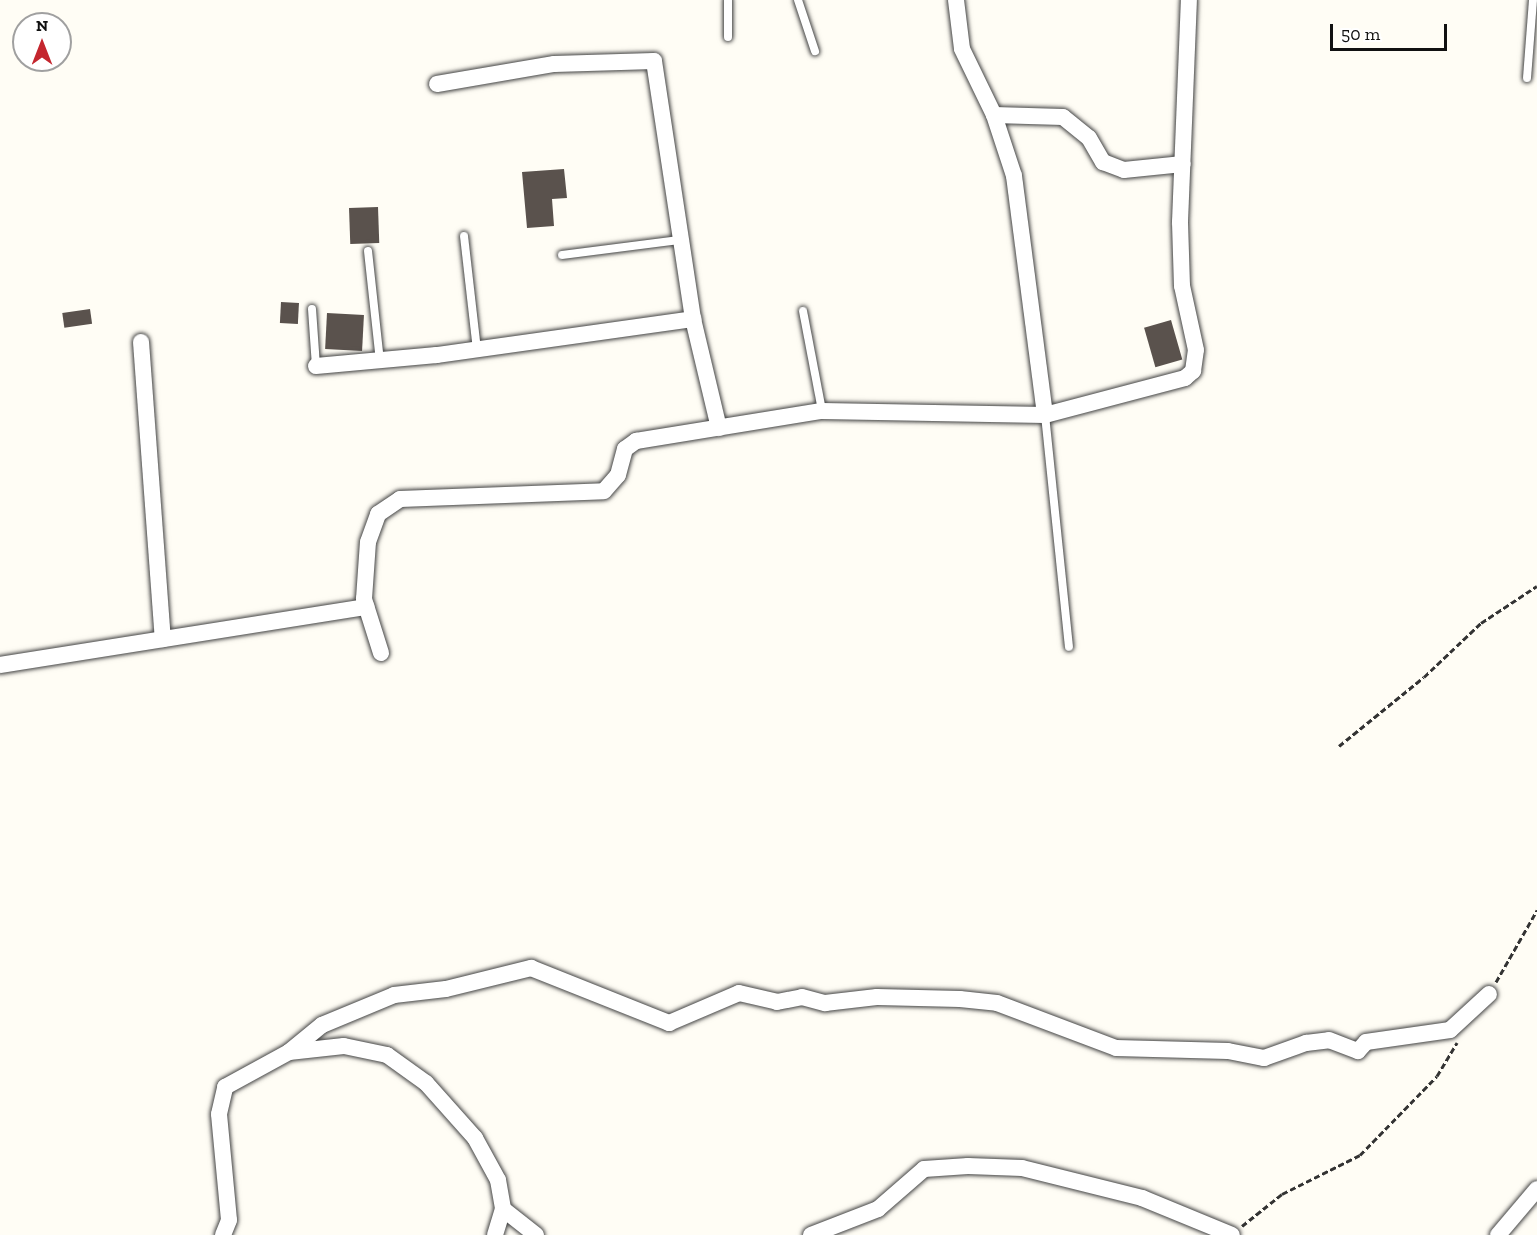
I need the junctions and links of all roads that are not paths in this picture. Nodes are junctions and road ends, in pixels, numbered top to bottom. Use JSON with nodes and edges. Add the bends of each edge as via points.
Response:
{"nodes":[{"id":1,"x":728,"y":0,"type":"edge"},
{"id":2,"x":798,"y":0,"type":"edge"},
{"id":3,"x":956,"y":0,"type":"edge"},
{"id":4,"x":1189,"y":0,"type":"edge"},
{"id":5,"x":1533,"y":0,"type":"edge"},
{"id":6,"x":728,"y":37,"type":"dead end"},
{"id":7,"x":815,"y":51,"type":"dead end"},
{"id":8,"x":1527,"y":78,"type":"dead end"},
{"id":9,"x":437,"y":84,"type":"dead end"},
{"id":10,"x":994,"y":115,"type":"junction"},
{"id":11,"x":1183,"y":164,"type":"junction"},
{"id":12,"x":464,"y":236,"type":"dead end"},
{"id":13,"x":679,"y":240,"type":"junction"},
{"id":14,"x":368,"y":251,"type":"dead end"},
{"id":15,"x":562,"y":255,"type":"dead end"},
{"id":16,"x":312,"y":309,"type":"dead end"},
{"id":17,"x":802,"y":311,"type":"dead end"},
{"id":18,"x":693,"y":319,"type":"junction"},
{"id":19,"x":141,"y":342,"type":"dead end"},
{"id":20,"x":477,"y":350,"type":"junction"},
{"id":21,"x":380,"y":361,"type":"junction"},
{"id":22,"x":316,"y":366,"type":"joint"},
{"id":23,"x":822,"y":411,"type":"junction"},
{"id":24,"x":1045,"y":415,"type":"junction"},
{"id":25,"x":719,"y":428,"type":"junction"},
{"id":26,"x":366,"y":607,"type":"junction"},
{"id":27,"x":163,"y":639,"type":"junction"},
{"id":28,"x":1069,"y":647,"type":"dead end"},
{"id":29,"x":381,"y":653,"type":"dead end"},
{"id":30,"x":0,"y":665,"type":"edge"},
{"id":31,"x":1490,"y":994,"type":"road end"},
{"id":32,"x":289,"y":1052,"type":"junction"},
{"id":33,"x":1537,"y":1190,"type":"edge"},
{"id":34,"x":503,"y":1209,"type":"junction"},
{"id":35,"x":223,"y":1235,"type":"edge"},
{"id":36,"x":495,"y":1235,"type":"edge"},
{"id":37,"x":536,"y":1235,"type":"edge"},
{"id":38,"x":811,"y":1235,"type":"edge"},
{"id":39,"x":1234,"y":1235,"type":"edge"},
{"id":40,"x":1498,"y":1235,"type":"edge"}],
"edges":[{"from":1,"to":6,"type":"lane"},
{"from":2,"to":7,"type":"lane"},
{"from":3,"to":10,"type":"street","via":[[962,49]]},
{"from":4,"to":11,"type":"street"},
{"from":5,"to":8,"type":"lane"},
{"from":9,"to":13,"type":"street","via":[[554,64],[654,61]]},
{"from":10,"to":11,"type":"street","via":[[1063,117],[1089,138],[1103,162],[1124,170]]},
{"from":10,"to":24,"type":"street","via":[[1014,176],[1027,250]]},
{"from":11,"to":24,"type":"street","via":[[1182,286],[1197,350],[1193,371],[1164,385]]},
{"from":12,"to":20,"type":"lane"},
{"from":13,"to":15,"type":"lane"},
{"from":13,"to":18,"type":"street"},
{"from":14,"to":21,"type":"lane"},
{"from":16,"to":22,"type":"lane"},
{"from":17,"to":23,"type":"lane"},
{"from":18,"to":20,"type":"street"},
{"from":18,"to":25,"type":"street"},
{"from":19,"to":27,"type":"street"},
{"from":20,"to":21,"type":"street"},
{"from":21,"to":22,"type":"street"},
{"from":23,"to":24,"type":"street"},
{"from":23,"to":25,"type":"street"},
{"from":24,"to":28,"type":"lane"},
{"from":25,"to":26,"type":"street","via":[[636,441],[625,449],[618,475],[604,491],[392,502],[378,514],[368,542]]},
{"from":26,"to":27,"type":"street"},
{"from":26,"to":29,"type":"street"},
{"from":27,"to":30,"type":"street"},
{"from":31,"to":32,"type":"street","via":[[1450,1030],[1366,1042],[1358,1051],[1329,1040],[1306,1043],[1264,1058],[1228,1051],[1116,1048],[997,1003],[960,999],[887,996],[825,1003],[802,997],[777,1002],[747,992],[730,994],[669,1023],[531,968],[446,989],[394,994],[322,1025]]},
{"from":32,"to":34,"type":"street","via":[[360,1047],[401,1063],[475,1138],[503,1193]]},
{"from":32,"to":35,"type":"street","via":[[236,1078],[219,1098],[230,1220]]},
{"from":33,"to":40,"type":"street"},
{"from":34,"to":36,"type":"street"},
{"from":34,"to":37,"type":"street"},
{"from":38,"to":39,"type":"street","via":[[878,1209],[924,1168],[986,1166],[1022,1168],[1142,1198]]}]}
